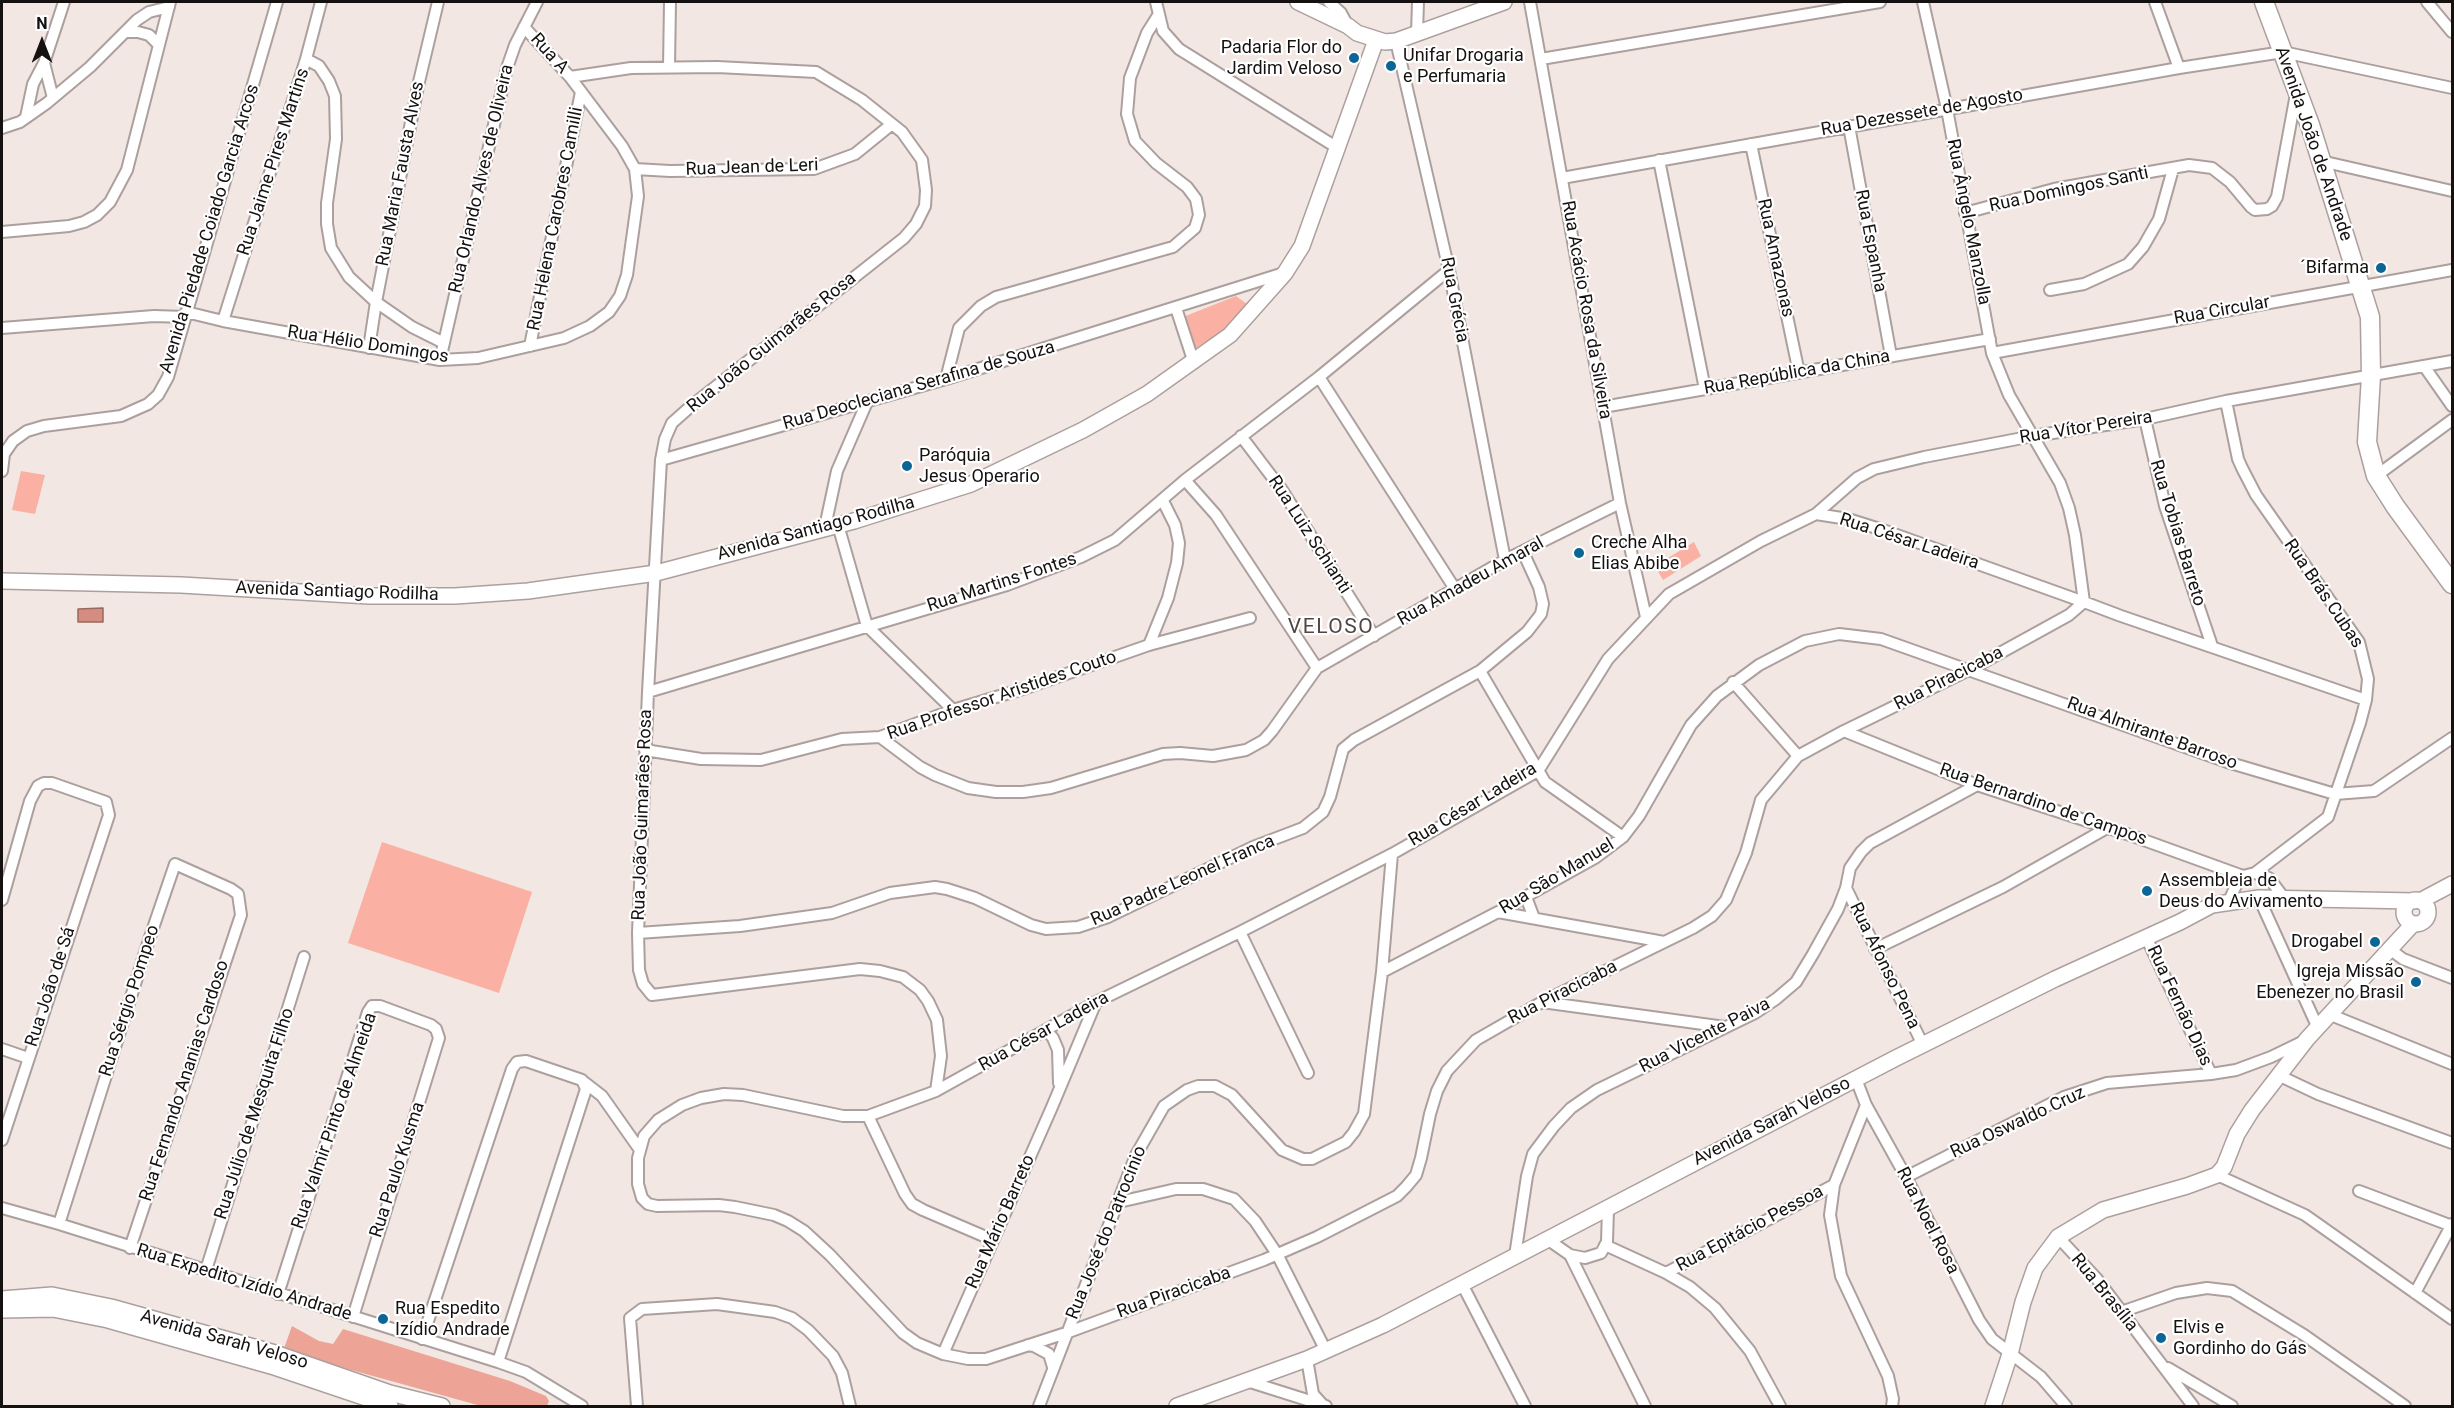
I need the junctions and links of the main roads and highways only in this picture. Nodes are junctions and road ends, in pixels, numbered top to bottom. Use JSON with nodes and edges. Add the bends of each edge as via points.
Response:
{"nodes":[{"id":1,"x":1298,"y":2,"type":"edge"},
{"id":2,"x":1500,"y":2,"type":"edge"},
{"id":3,"x":2264,"y":2,"type":"edge"},
{"id":4,"x":1376,"y":40,"type":"junction"},
{"id":5,"x":2,"y":581,"type":"edge"},
{"id":6,"x":2452,"y":584,"type":"edge"},
{"id":7,"x":2452,"y":884,"type":"edge"},
{"id":8,"x":2452,"y":891,"type":"edge"},
{"id":9,"x":2417,"y":901,"type":"junction"},
{"id":10,"x":2380,"y":902,"type":"junction"},
{"id":11,"x":2427,"y":916,"type":"junction"},
{"id":12,"x":2409,"y":921,"type":"junction"},
{"id":13,"x":2,"y":1299,"type":"edge"},
{"id":14,"x":2,"y":1310,"type":"edge"},
{"id":15,"x":390,"y":1407,"type":"edge"},
{"id":16,"x":442,"y":1407,"type":"edge"},
{"id":17,"x":1177,"y":1407,"type":"edge"},
{"id":18,"x":1993,"y":1407,"type":"edge"}],
"edges":[{"from":1,"to":4,"type":"main road"},
{"from":2,"to":4,"type":"main road","via":[[1396,41]]},
{"from":3,"to":6,"type":"main road","name":"Avenida João de Andrade","via":[[2297,87],[2370,317],[2367,442],[2376,476]]},
{"from":4,"to":5,"type":"main road","name":"Avenida Santiago Rodilha","via":[[1310,230],[1285,273],[1230,335],[1147,394],[1083,430],[970,484],[656,573],[528,591],[369,596],[181,585]]},
{"from":7,"to":9,"type":"main road","name":"Avenida Sarah Veloso"},
{"from":8,"to":11,"type":"main road"},
{"from":9,"to":10,"type":"main road","name":"Avenida Sarah Veloso"},
{"from":9,"to":11,"type":"main road","via":[[2427,909]]},
{"from":9,"to":12,"type":"main road","via":[[2406,907]]},
{"from":10,"to":12,"type":"main road","name":"Avenida Sarah Veloso"},
{"from":10,"to":17,"type":"main road","name":"Avenida Sarah Veloso","via":[[2259,898],[2212,905],[1923,1044],[1383,1325],[1307,1359]]},
{"from":11,"to":12,"type":"main road","via":[[2420,923]]},
{"from":12,"to":18,"type":"main road","via":[[2391,950],[2312,1034],[2252,1110],[2217,1175],[2103,1210],[2058,1237],[2035,1268]]},
{"from":13,"to":16,"type":"main road","name":"Avenida Sarah Veloso","via":[[52,1295],[111,1307],[275,1353]]},
{"from":14,"to":15,"type":"main road","name":"Avenida Sarah Veloso","via":[[52,1309],[108,1320],[271,1366]]}]}
